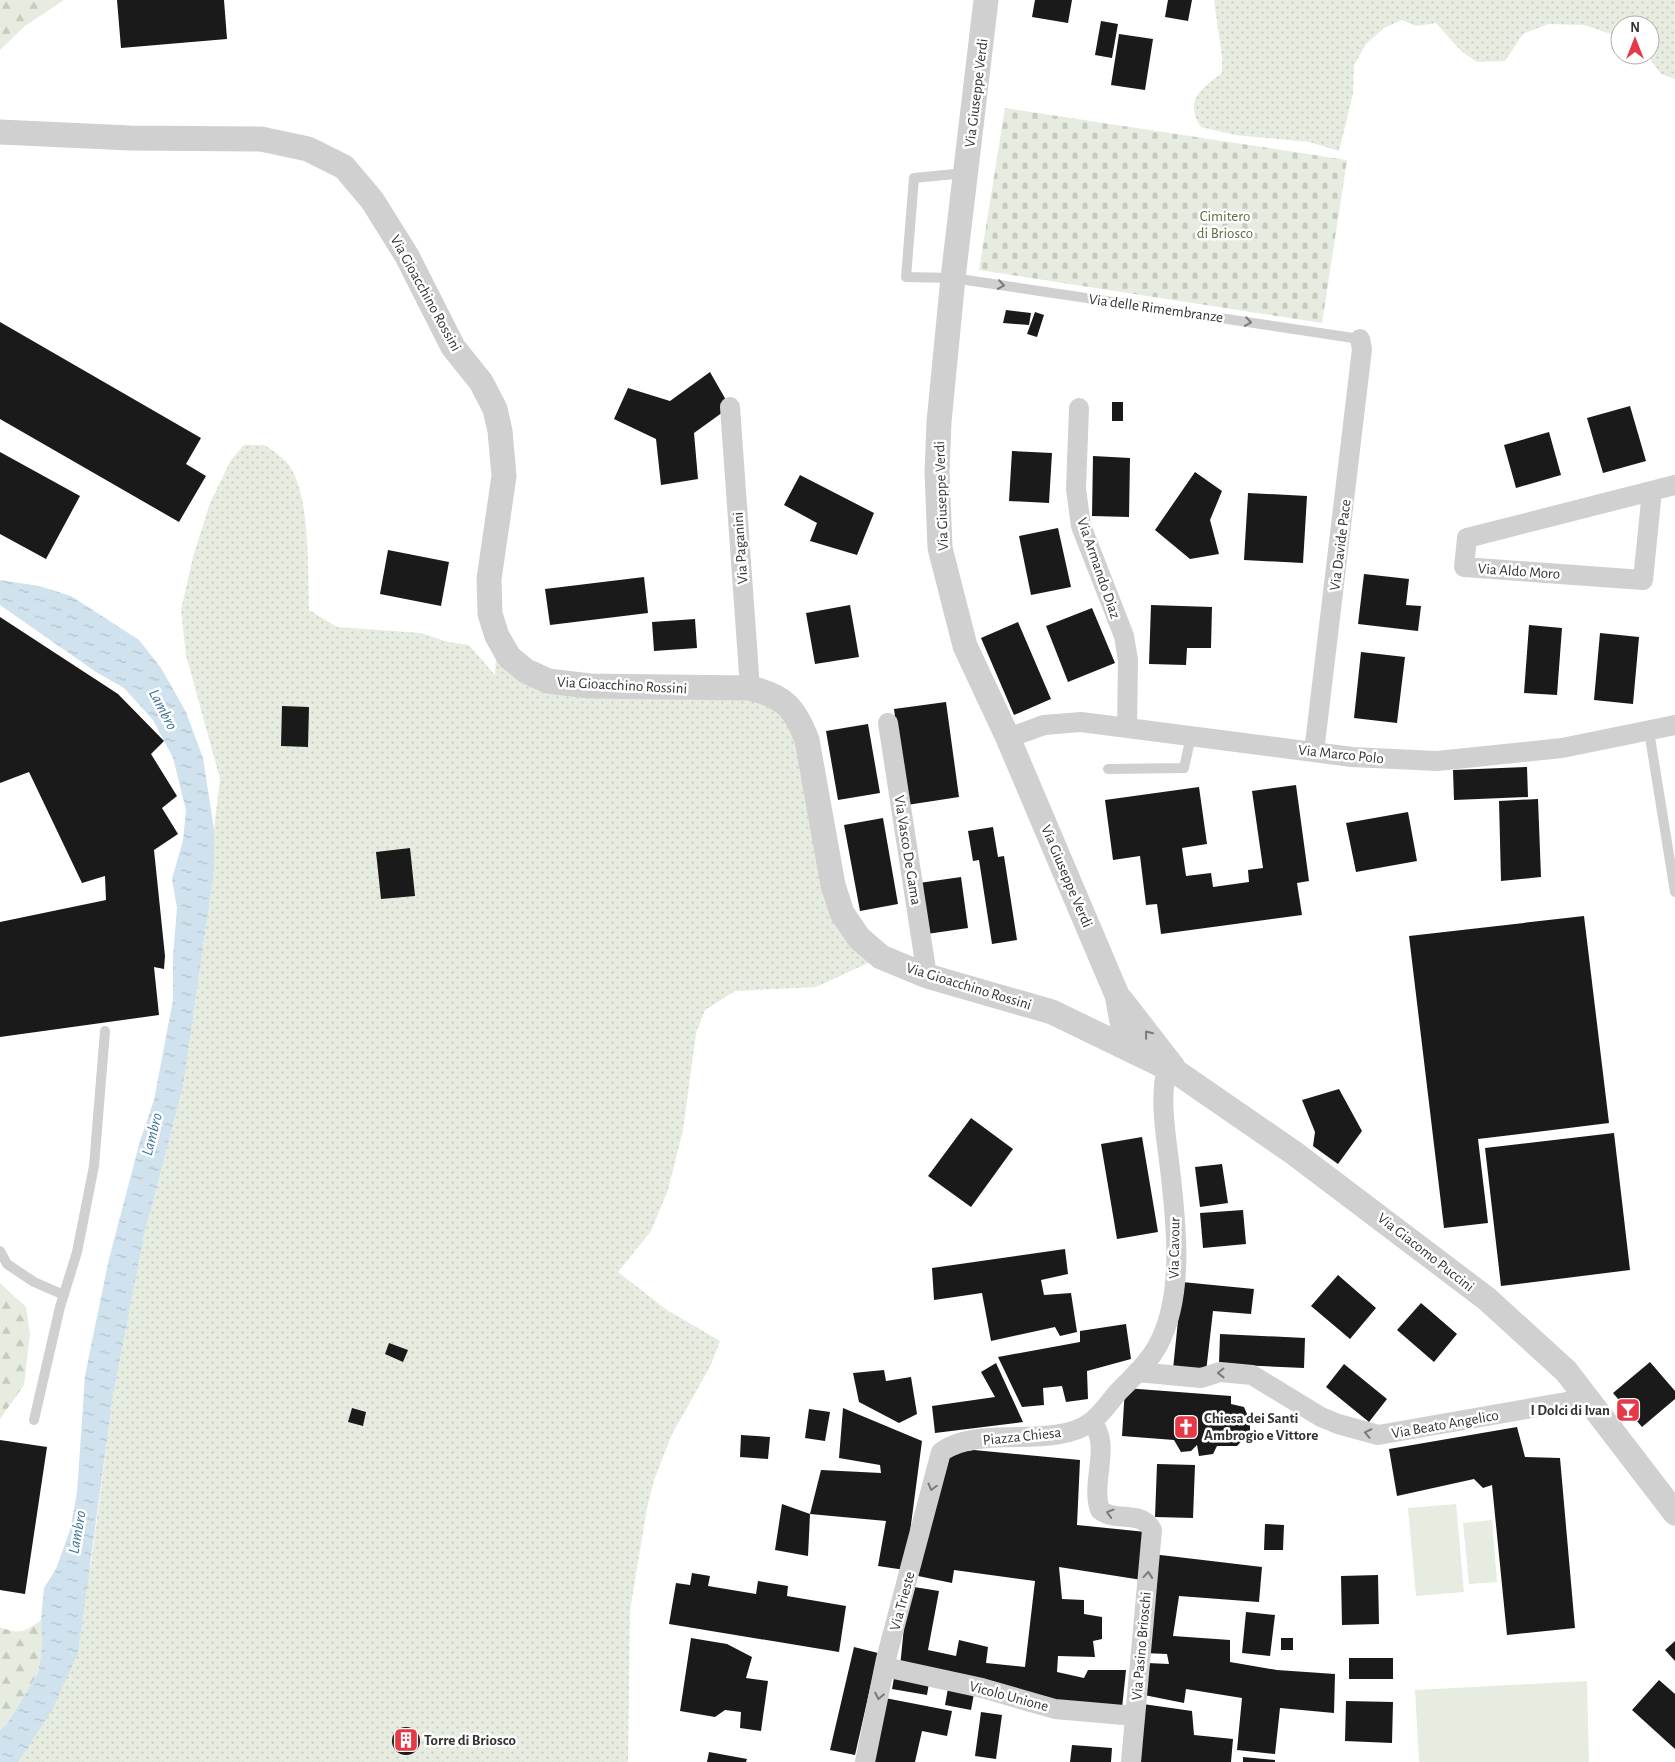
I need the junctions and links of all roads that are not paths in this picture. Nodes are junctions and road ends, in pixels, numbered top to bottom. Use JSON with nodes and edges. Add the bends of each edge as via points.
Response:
{"nodes":[{"id":1,"x":986,"y":0,"type":"edge"},
{"id":2,"x":0,"y":132,"type":"edge"},
{"id":3,"x":966,"y":172,"type":"junction"},
{"id":4,"x":952,"y":278,"type":"junction"},
{"id":5,"x":1360,"y":339,"type":"joint"},
{"id":6,"x":730,"y":407,"type":"dead end"},
{"id":7,"x":1078,"y":408,"type":"dead end"},
{"id":8,"x":1675,"y":485,"type":"edge"},
{"id":9,"x":1652,"y":490,"type":"junction"},
{"id":10,"x":750,"y":688,"type":"junction"},
{"id":11,"x":888,"y":723,"type":"dead end"},
{"id":12,"x":1675,"y":725,"type":"edge"},
{"id":13,"x":1127,"y":728,"type":"junction"},
{"id":14,"x":1649,"y":731,"type":"junction"},
{"id":15,"x":1191,"y":736,"type":"junction"},
{"id":16,"x":1008,"y":738,"type":"junction"},
{"id":17,"x":1314,"y":752,"type":"junction"},
{"id":18,"x":1108,"y":769,"type":"dead end"},
{"id":19,"x":1675,"y":892,"type":"edge"},
{"id":20,"x":927,"y":976,"type":"junction"},
{"id":21,"x":1117,"y":995,"type":"junction"},
{"id":22,"x":105,"y":1031,"type":"dead end"},
{"id":23,"x":1128,"y":1048,"type":"junction"},
{"id":24,"x":1172,"y":1070,"type":"junction"},
{"id":25,"x":0,"y":1251,"type":"edge"},
{"id":26,"x":64,"y":1295,"type":"junction"},
{"id":27,"x":1137,"y":1372,"type":"junction"},
{"id":28,"x":1589,"y":1398,"type":"junction"},
{"id":29,"x":1098,"y":1415,"type":"junction"},
{"id":30,"x":34,"y":1420,"type":"dead end"},
{"id":31,"x":951,"y":1445,"type":"joint"},
{"id":32,"x":1675,"y":1513,"type":"edge"},
{"id":33,"x":885,"y":1667,"type":"junction"},
{"id":34,"x":1135,"y":1716,"type":"junction"},
{"id":35,"x":865,"y":1762,"type":"edge"},
{"id":36,"x":1131,"y":1762,"type":"edge"}],
"edges":[{"from":1,"to":3,"type":"street","name":"Via Giuseppe Verdi"},
{"from":2,"to":10,"type":"street","name":"Via Gioacchino Rossini","via":[[130,138],[261,139],[308,149],[344,167],[372,200],[407,256],[453,347],[481,382],[495,409],[504,476],[489,579],[490,614],[497,636],[510,657],[526,671],[548,681],[599,686]]},
{"from":3,"to":4,"type":"street","name":"Via Giuseppe Verdi"},
{"from":3,"to":4,"type":"lane","name":"Via delle Rimembranze","via":[[914,178],[906,277]]},
{"from":4,"to":5,"type":"lane","name":"Via delle Rimembranze","one_way":true},
{"from":4,"to":16,"type":"street","name":"Via Giuseppe Verdi","via":[[938,432],[940,548],[965,646]]},
{"from":5,"to":17,"type":"street","name":"Via Davide Pace","via":[[1361,358]]},
{"from":6,"to":10,"type":"street","name":"Via Paganini"},
{"from":7,"to":13,"type":"street","name":"Via Armando Diaz","via":[[1076,489],[1081,526],[1124,636],[1128,660]]},
{"from":8,"to":9,"type":"street","name":"Via Aldo Moro"},
{"from":9,"to":9,"type":"street","name":"Via Aldo Moro","via":[[1467,538],[1464,567],[1643,580]]},
{"from":10,"to":20,"type":"street","name":"Via Gioacchino Rossini","via":[[770,693],[787,704],[798,717],[807,740],[833,884],[848,925],[881,957]]},
{"from":11,"to":20,"type":"street","name":"Via Vasco De Gama"},
{"from":12,"to":14,"type":"street","name":"Via Marco Polo"},
{"from":13,"to":15,"type":"street","name":"Via Marco Polo"},
{"from":13,"to":16,"type":"street","name":"Via Marco Polo","via":[[1081,722],[1044,725]]},
{"from":14,"to":17,"type":"street","name":"Via Marco Polo","via":[[1562,748],[1436,761]]},
{"from":14,"to":19,"type":"lane"},
{"from":15,"to":17,"type":"street","name":"Via Marco Polo"},
{"from":15,"to":18,"type":"lane","via":[[1184,768]]},
{"from":16,"to":21,"type":"street","name":"Via Giuseppe Verdi"},
{"from":20,"to":23,"type":"street","name":"Via Gioacchino Rossini","via":[[1052,1012]]},
{"from":21,"to":23,"type":"street","name":"Via Giuseppe Verdi"},
{"from":24,"to":21,"type":"street","one_way":true},
{"from":22,"to":26,"type":"lane","via":[[94,1166],[77,1252]]},
{"from":23,"to":24,"type":"street","name":"Via Giacomo Puccini"},
{"from":24,"to":27,"type":"street","name":"Via Cavour","via":[[1162,1103],[1175,1217],[1174,1283],[1158,1344]]},
{"from":24,"to":28,"type":"street","name":"Via Giacomo Puccini","via":[[1294,1153],[1487,1300],[1566,1371]]},
{"from":25,"to":26,"type":"lane","via":[[7,1264],[34,1282]]},
{"from":26,"to":30,"type":"lane"},
{"from":28,"to":27,"type":"street","name":"Via Beato Angelico","one_way":true,"via":[[1378,1435],[1320,1417],[1252,1375],[1220,1372],[1201,1378]]},
{"from":27,"to":29,"type":"street","name":"Via Cavour"},
{"from":28,"to":32,"type":"street","name":"Via Giacomo Puccini"},
{"from":29,"to":31,"type":"street","name":"Piazza Chiesa","via":[[1066,1432]]},
{"from":34,"to":29,"type":"street","name":"Via Pasino Brioschi","one_way":true,"via":[[1152,1530],[1148,1522],[1140,1518],[1106,1514],[1100,1510],[1101,1438]]},
{"from":31,"to":33,"type":"street","name":"Via Trieste","one_way":true,"via":[[941,1452]]},
{"from":33,"to":34,"type":"street","name":"Vicolo Unione","via":[[1056,1709]]},
{"from":33,"to":35,"type":"street","name":"Via Trieste","one_way":true},
{"from":34,"to":36,"type":"street","name":"Via Pasino Brioschi"}]}
